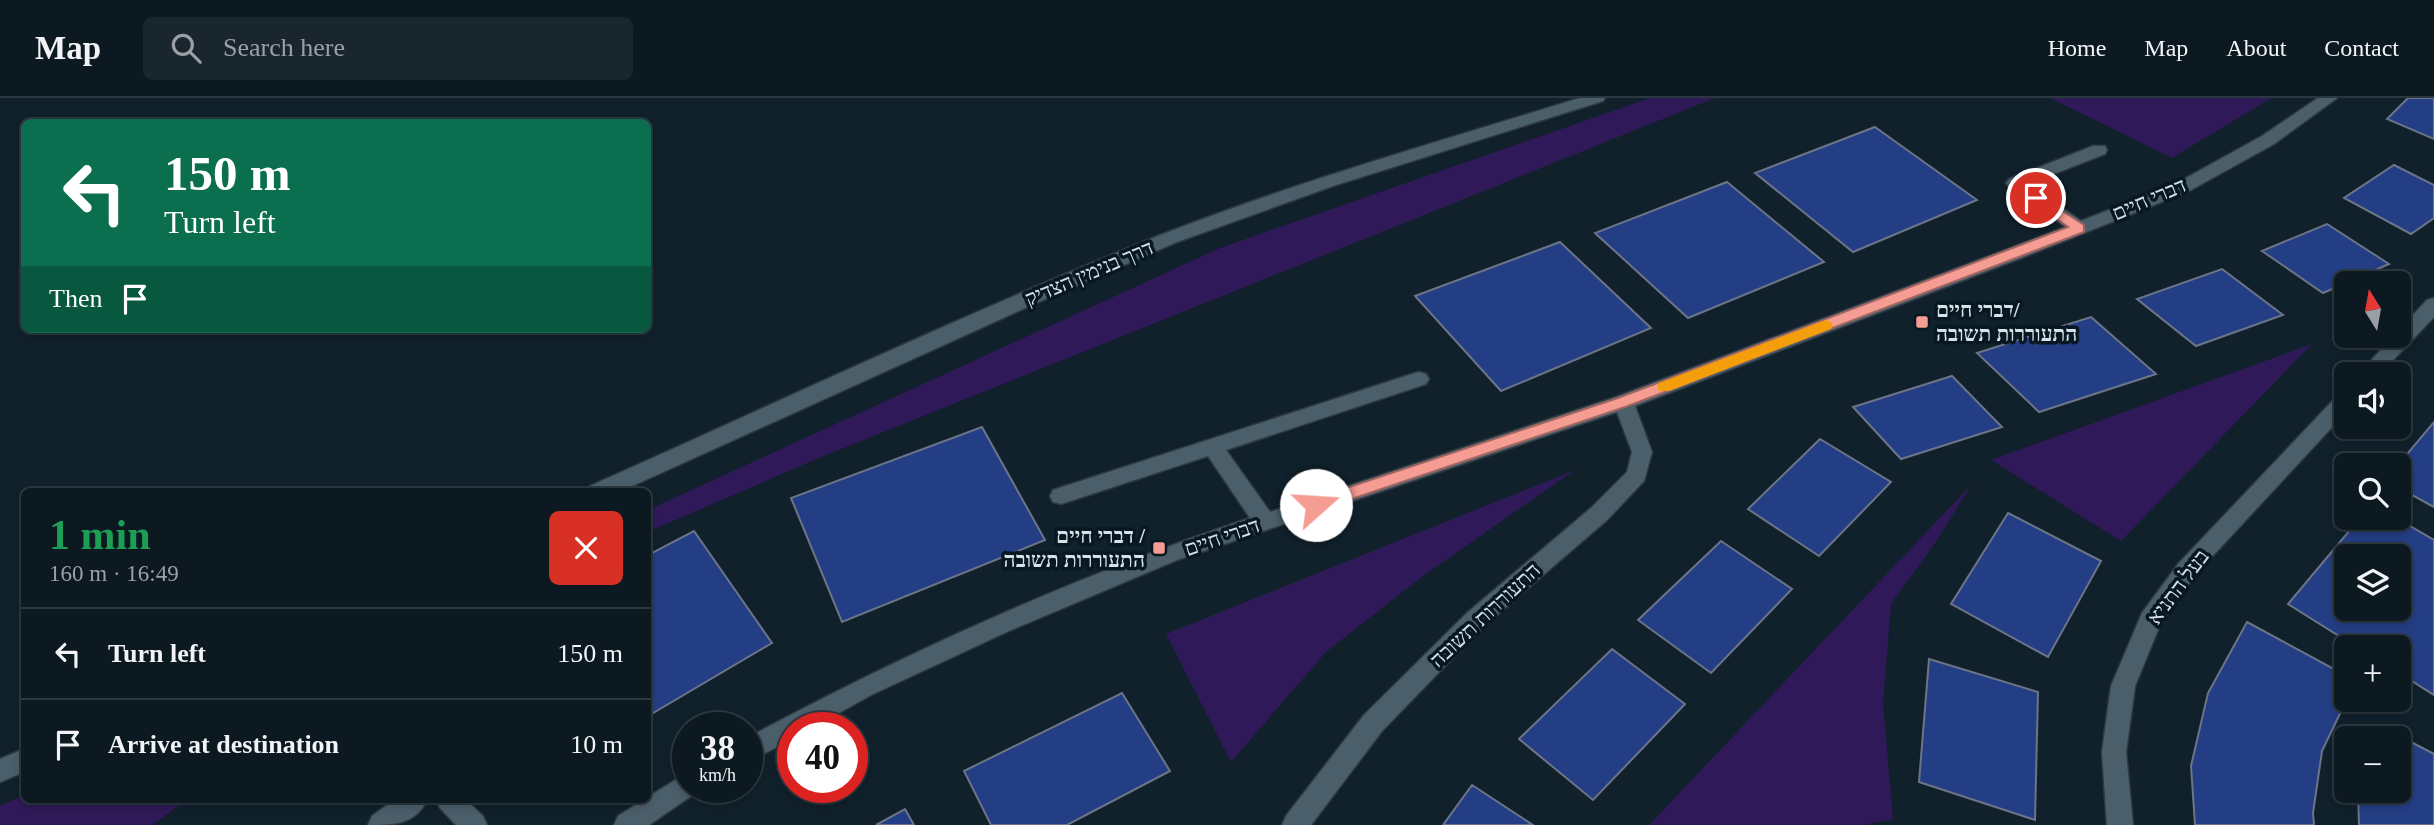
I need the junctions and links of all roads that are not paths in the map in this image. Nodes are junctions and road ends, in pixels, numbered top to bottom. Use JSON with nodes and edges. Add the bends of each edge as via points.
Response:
{"nodes":[{"id":1,"x":1597,"y":98,"type":"edge"},
{"id":2,"x":2329,"y":98,"type":"edge"},
{"id":3,"x":2099,"y":150,"type":"dead end"},
{"id":4,"x":2079,"y":228,"type":"junction"},
{"id":5,"x":2434,"y":305,"type":"edge"},
{"id":6,"x":2380,"y":362,"type":"edge"},
{"id":7,"x":1419,"y":379,"type":"dead end"},
{"id":8,"x":1623,"y":402,"type":"junction"},
{"id":9,"x":2334,"y":412,"type":"edge"},
{"id":10,"x":1213,"y":447,"type":"junction"},
{"id":11,"x":607,"y":488,"type":"edge"},
{"id":12,"x":1061,"y":496,"type":"dead end"},
{"id":13,"x":1265,"y":522,"type":"junction"},
{"id":14,"x":763,"y":742,"type":"edge"},
{"id":15,"x":21,"y":761,"type":"edge"},
{"id":16,"x":0,"y":771,"type":"edge"},
{"id":17,"x":672,"y":795,"type":"edge"},
{"id":18,"x":410,"y":803,"type":"edge"},
{"id":19,"x":452,"y":803,"type":"edge"},
{"id":20,"x":381,"y":825,"type":"edge"},
{"id":21,"x":474,"y":825,"type":"edge"},
{"id":22,"x":627,"y":825,"type":"edge"},
{"id":23,"x":1295,"y":825,"type":"edge"},
{"id":24,"x":2120,"y":825,"type":"edge"}],
"edges":[{"from":1,"to":11,"type":"street","name":"דרך בנימין הצדיק","via":[[1327,182],[1171,238]]},
{"from":2,"to":4,"type":"street","name":"דברי חיים","via":[[2268,140],[2183,187]]},
{"from":3,"to":4,"type":"street","via":[[2015,183]]},
{"from":4,"to":8,"type":"street","name":"דברי חיים"},
{"from":5,"to":6,"type":"street"},
{"from":7,"to":10,"type":"street"},
{"from":8,"to":13,"type":"street","name":"דברי חיים"},
{"from":8,"to":23,"type":"street","name":"התעוררות תשובה","via":[[1642,452],[1637,475],[1599,514],[1475,620],[1382,714]]},
{"from":9,"to":24,"type":"street","name":"בעל התניא","via":[[2187,569],[2150,620],[2123,686],[2114,752]]},
{"from":10,"to":12,"type":"street"},
{"from":10,"to":13,"type":"street"},
{"from":13,"to":14,"type":"street","name":"דברי חיים","via":[[1169,554],[1003,622],[863,688]]},
{"from":15,"to":16,"type":"street"},
{"from":17,"to":22,"type":"street"},
{"from":18,"to":20,"type":"street"},
{"from":19,"to":21,"type":"street"}]}
